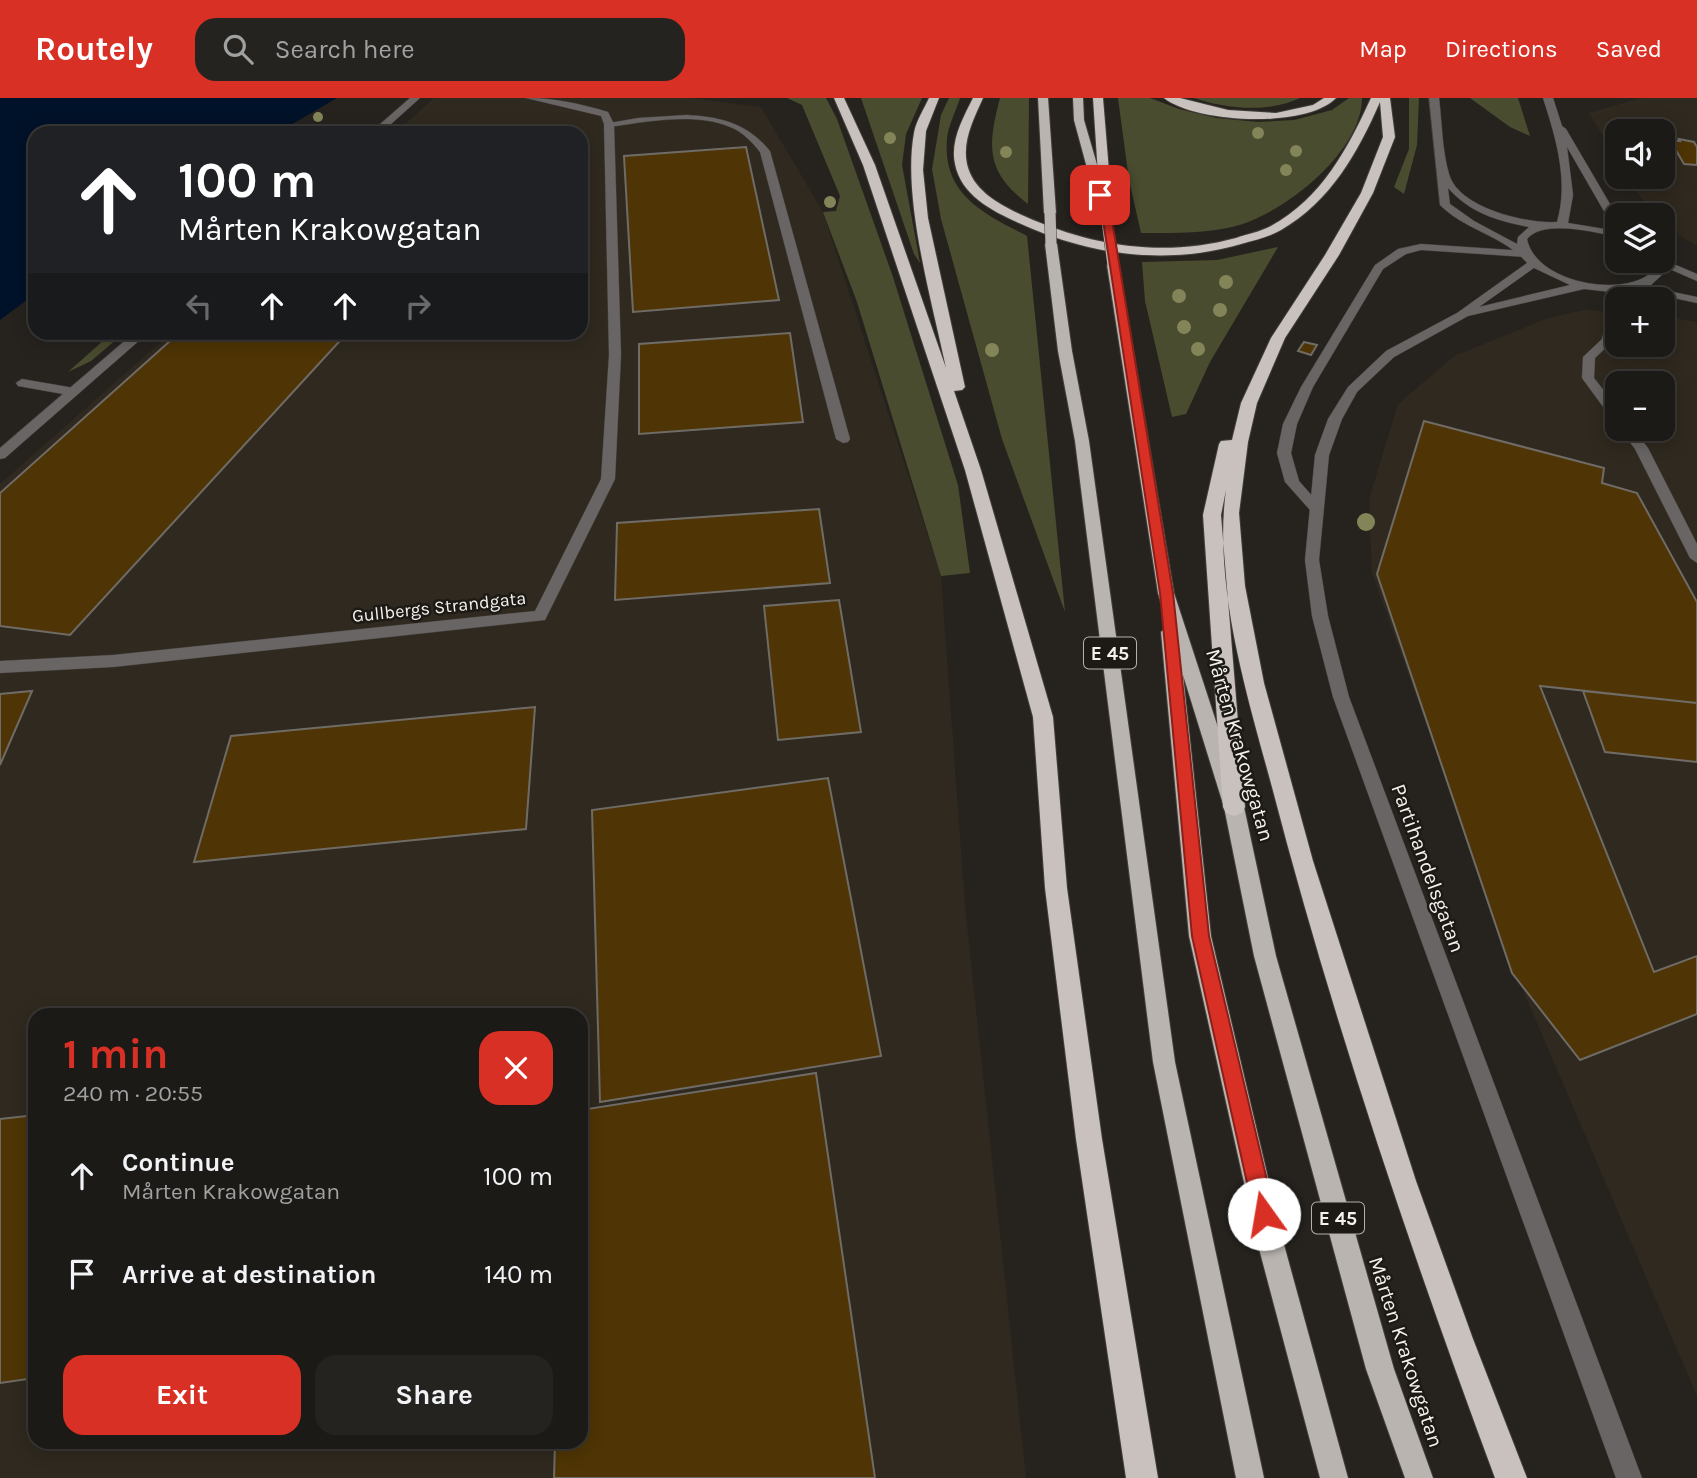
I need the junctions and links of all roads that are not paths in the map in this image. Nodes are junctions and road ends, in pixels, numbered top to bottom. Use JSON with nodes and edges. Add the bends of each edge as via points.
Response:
{"nodes":[{"id":1,"x":415,"y":98,"type":"edge"},
{"id":2,"x":530,"y":98,"type":"edge"},
{"id":3,"x":839,"y":98,"type":"edge"},
{"id":4,"x":934,"y":98,"type":"edge"},
{"id":5,"x":978,"y":98,"type":"edge"},
{"id":6,"x":1043,"y":98,"type":"edge"},
{"id":7,"x":1078,"y":98,"type":"edge"},
{"id":8,"x":1098,"y":98,"type":"edge"},
{"id":9,"x":1170,"y":98,"type":"edge"},
{"id":10,"x":1331,"y":98,"type":"edge"},
{"id":11,"x":1376,"y":98,"type":"edge"},
{"id":12,"x":1385,"y":98,"type":"edge"},
{"id":13,"x":1434,"y":98,"type":"edge"},
{"id":14,"x":1548,"y":98,"type":"edge"},
{"id":15,"x":609,"y":124,"type":"junction"},
{"id":16,"x":1557,"y":124,"type":"junction"},
{"id":17,"x":383,"y":126,"type":"edge"},
{"id":18,"x":1444,"y":177,"type":"junction"},
{"id":19,"x":1605,"y":205,"type":"edge"},
{"id":20,"x":1107,"y":220,"type":"junction"},
{"id":21,"x":1562,"y":224,"type":"junction"},
{"id":22,"x":1545,"y":226,"type":"junction"},
{"id":23,"x":1605,"y":231,"type":"edge"},
{"id":24,"x":1332,"y":255,"type":"junction"},
{"id":25,"x":1528,"y":256,"type":"junction"},
{"id":26,"x":1675,"y":269,"type":"edge"},
{"id":27,"x":1658,"y":273,"type":"edge"},
{"id":28,"x":1697,"y":278,"type":"edge"},
{"id":29,"x":1585,"y":285,"type":"junction"},
{"id":30,"x":1635,"y":287,"type":"edge"},
{"id":31,"x":1605,"y":288,"type":"edge"},
{"id":32,"x":1675,"y":295,"type":"edge"},
{"id":33,"x":1697,"y":300,"type":"edge"},
{"id":34,"x":1461,"y":315,"type":"junction"},
{"id":35,"x":134,"y":340,"type":"edge"},
{"id":36,"x":1605,"y":343,"type":"edge"},
{"id":37,"x":22,"y":383,"type":"dead end"},
{"id":38,"x":74,"y":392,"type":"junction"},
{"id":39,"x":1605,"y":400,"type":"edge"},
{"id":40,"x":843,"y":439,"type":"dead end"},
{"id":41,"x":1635,"y":441,"type":"edge"},
{"id":42,"x":0,"y":455,"type":"edge"},
{"id":43,"x":973,"y":470,"type":"junction"},
{"id":44,"x":1315,"y":507,"type":"junction"},
{"id":45,"x":1697,"y":558,"type":"edge"},
{"id":46,"x":1167,"y":593,"type":"junction"},
{"id":47,"x":0,"y":667,"type":"edge"},
{"id":48,"x":1234,"y":807,"type":"junction"},
{"id":49,"x":1142,"y":1478,"type":"edge"},
{"id":50,"x":1250,"y":1478,"type":"edge"},
{"id":51,"x":1334,"y":1478,"type":"edge"},
{"id":52,"x":1419,"y":1478,"type":"edge"},
{"id":53,"x":1511,"y":1478,"type":"edge"},
{"id":54,"x":1629,"y":1478,"type":"edge"}],
"edges":[{"from":1,"to":17,"type":"street"},
{"from":2,"to":15,"type":"street","via":[[606,114]]},
{"from":3,"to":43,"type":"highway","via":[[869,166]]},
{"from":4,"to":43,"type":"highway","via":[[920,131],[917,170],[922,218]]},
{"from":5,"to":11,"type":"highway","via":[[962,134],[960,154],[963,173],[976,191],[998,208],[1071,240],[1151,253],[1194,252],[1276,229],[1318,198],[1351,155]]},
{"from":6,"to":50,"type":"highway","number":"E 45","bridge":true,"via":[[1051,244],[1082,442],[1164,1062]]},
{"from":7,"to":20,"type":"highway","name":"Mårten Krakowgatan","number":"E 45","via":[[1079,120]]},
{"from":8,"to":20,"type":"highway"},
{"from":9,"to":10,"type":"highway","via":[[1217,113],[1270,116],[1308,110]]},
{"from":12,"to":24,"type":"highway","via":[[1389,137],[1367,193]]},
{"from":13,"to":18,"type":"street"},
{"from":14,"to":16,"type":"street"},
{"from":15,"to":40,"type":"street","via":[[653,117],[729,124],[765,151]]},
{"from":15,"to":47,"type":"street","name":"Gullbergs Strandgata","via":[[615,355],[608,479],[540,616],[113,661]]},
{"from":16,"to":19,"type":"street"},
{"from":16,"to":21,"type":"street","via":[[1569,198]]},
{"from":18,"to":22,"type":"street","via":[[1472,207]]},
{"from":18,"to":25,"type":"street","via":[[1445,205]]},
{"from":20,"to":46,"type":"highway","name":"Mårten Krakowgatan","number":"E 45","bridge":true},
{"from":21,"to":22,"type":"street"},
{"from":21,"to":23,"type":"street"},
{"from":22,"to":25,"type":"street","name":"Partihandelsgatan","via":[[1525,236],[1522,243]]},
{"from":24,"to":48,"type":"highway","via":[[1264,346],[1252,370],[1236,407],[1212,515]]},
{"from":24,"to":53,"type":"highway","via":[[1278,338],[1249,403],[1231,513],[1236,586],[1254,683],[1302,861],[1404,1181]]},
{"from":25,"to":29,"type":"street","name":"Partihandelsgatan","via":[[1556,276]]},
{"from":25,"to":34,"type":"street","name":"Partihandelsgatan"},
{"from":25,"to":44,"type":"street","via":[[1421,247],[1402,251],[1379,267],[1290,424],[1284,453],[1292,482]]},
{"from":26,"to":28,"type":"street"},
{"from":27,"to":30,"type":"street"},
{"from":29,"to":31,"type":"street","name":"Partihandelsgatan"},
{"from":29,"to":34,"type":"street","name":"Partihandelsgatan"},
{"from":32,"to":33,"type":"street","name":"Partihandelsgatan"},
{"from":34,"to":44,"type":"street","name":"Partihandelsgatan","via":[[1390,354],[1352,390],[1322,455]]},
{"from":35,"to":38,"type":"street"},
{"from":36,"to":39,"type":"street","via":[[1589,357],[1588,378]]},
{"from":37,"to":38,"type":"street"},
{"from":38,"to":42,"type":"street"},
{"from":41,"to":45,"type":"street"},
{"from":43,"to":49,"type":"highway","via":[[1043,717],[1056,888],[1089,1139]]},
{"from":44,"to":54,"type":"street","name":"Partihandelsgatan","via":[[1312,560],[1341,697]]},
{"from":46,"to":48,"type":"highway","name":"Mårten Krakowgatan","number":"E 45"},
{"from":46,"to":51,"type":"highway","via":[[1200,936],[1270,1241]]},
{"from":48,"to":52,"type":"highway","name":"Mårten Krakowgatan","number":"E 45","via":[[1268,969],[1380,1369]]}]}
